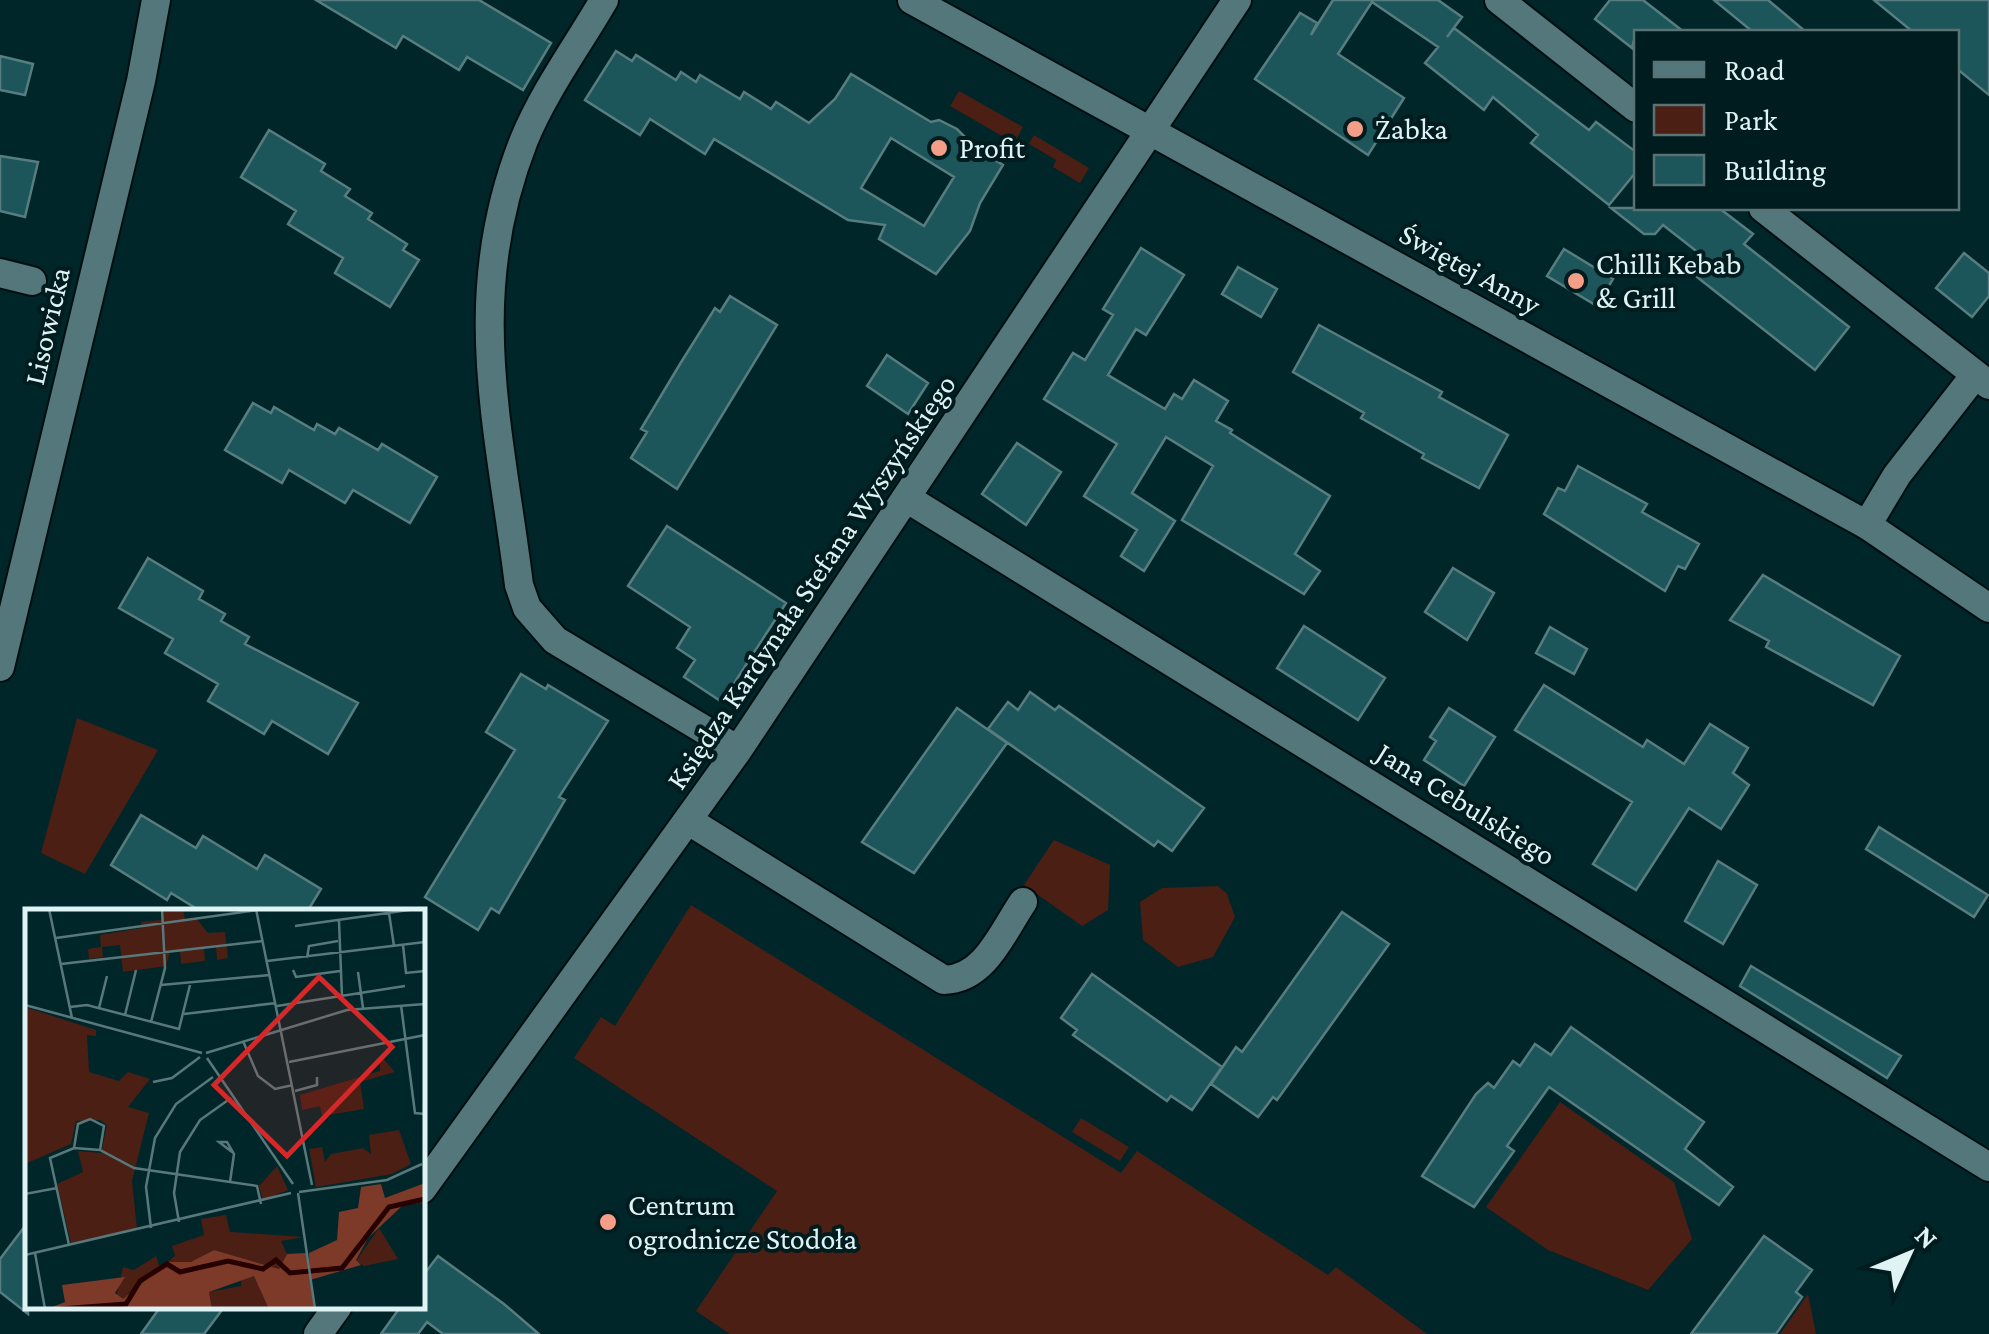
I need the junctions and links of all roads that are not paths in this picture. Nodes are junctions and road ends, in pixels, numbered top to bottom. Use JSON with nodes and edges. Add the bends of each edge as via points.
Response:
{"nodes":[{"id":1,"x":156,"y":0,"type":"edge"},
{"id":2,"x":604,"y":0,"type":"edge"},
{"id":3,"x":912,"y":0,"type":"edge"},
{"id":4,"x":1237,"y":0,"type":"edge"},
{"id":5,"x":1499,"y":0,"type":"edge"},
{"id":6,"x":1634,"y":106,"type":"edge"},
{"id":7,"x":1150,"y":132,"type":"junction"},
{"id":8,"x":1765,"y":210,"type":"edge"},
{"id":9,"x":0,"y":273,"type":"edge"},
{"id":10,"x":32,"y":281,"type":"dead end"},
{"id":11,"x":1982,"y":380,"type":"edge"},
{"id":12,"x":908,"y":498,"type":"junction"},
{"id":13,"x":1867,"y":525,"type":"junction"},
{"id":14,"x":1989,"y":608,"type":"edge"},
{"id":15,"x":0,"y":667,"type":"edge"},
{"id":16,"x":738,"y":750,"type":"junction"},
{"id":17,"x":689,"y":822,"type":"junction"},
{"id":18,"x":1023,"y":902,"type":"dead end"},
{"id":19,"x":1989,"y":1168,"type":"edge"},
{"id":20,"x":425,"y":1185,"type":"edge"},
{"id":21,"x":336,"y":1309,"type":"edge"},
{"id":22,"x":318,"y":1334,"type":"edge"}],
"edges":[{"from":1,"to":15,"type":"street","name":"Lisowicka"},
{"from":2,"to":16,"type":"street","via":[[525,138],[494,232],[486,337],[519,584],[527,608],[555,640]]},
{"from":3,"to":7,"type":"street","name":"Świętej Anny"},
{"from":4,"to":7,"type":"street","name":"Księdza Kardynała Stefana Wyszyńskiego"},
{"from":5,"to":6,"type":"street"},
{"from":7,"to":12,"type":"street","name":"Księdza Kardynała Stefana Wyszyńskiego"},
{"from":7,"to":13,"type":"street","name":"Świętej Anny"},
{"from":8,"to":11,"type":"street"},
{"from":9,"to":10,"type":"street"},
{"from":11,"to":13,"type":"street","via":[[1897,474]]},
{"from":12,"to":16,"type":"street","name":"Księdza Kardynała Stefana Wyszyńskiego"},
{"from":12,"to":19,"type":"street","name":"Jana Cebulskiego"},
{"from":13,"to":14,"type":"street","name":"Świętej Anny"},
{"from":16,"to":17,"type":"street","name":"Księdza Kardynała Stefana Wyszyńskiego"},
{"from":17,"to":18,"type":"street","via":[[944,980],[963,980],[979,968]]},
{"from":17,"to":20,"type":"street","name":"Księdza Kardynała Stefana Wyszyńskiego"},
{"from":21,"to":22,"type":"street"}]}
